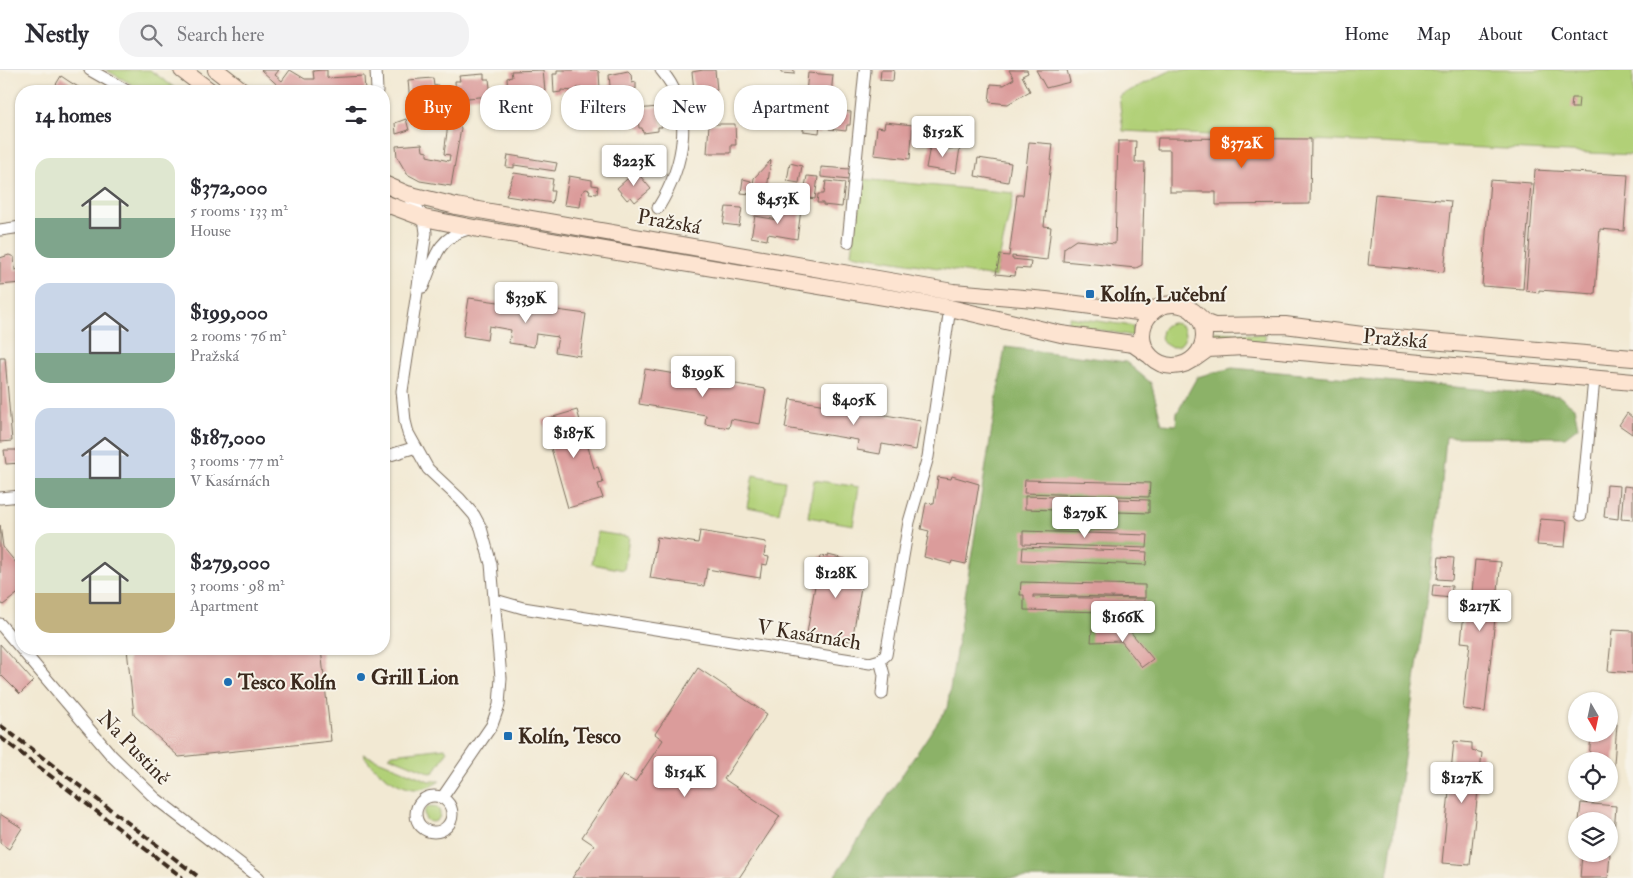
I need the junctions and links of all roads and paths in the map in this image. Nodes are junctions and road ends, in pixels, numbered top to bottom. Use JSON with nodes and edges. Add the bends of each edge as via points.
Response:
{"nodes":[{"id":1,"x":90,"y":70,"type":"edge"},
{"id":2,"x":182,"y":70,"type":"edge"},
{"id":3,"x":216,"y":70,"type":"edge"},
{"id":4,"x":376,"y":70,"type":"edge"},
{"id":5,"x":865,"y":70,"type":"edge"},
{"id":6,"x":664,"y":72,"type":"edge"},
{"id":7,"x":116,"y":85,"type":"edge"},
{"id":8,"x":202,"y":85,"type":"edge"},
{"id":9,"x":235,"y":85,"type":"edge"},
{"id":10,"x":377,"y":85,"type":"edge"},
{"id":11,"x":390,"y":187,"type":"edge"},
{"id":12,"x":407,"y":194,"type":"junction"},
{"id":13,"x":390,"y":206,"type":"edge"},
{"id":14,"x":456,"y":206,"type":"junction"},
{"id":15,"x":658,"y":208,"type":"dead end"},
{"id":16,"x":424,"y":218,"type":"junction"},
{"id":17,"x":15,"y":228,"type":"edge"},
{"id":18,"x":474,"y":228,"type":"junction"},
{"id":19,"x":0,"y":230,"type":"edge"},
{"id":20,"x":848,"y":242,"type":"dead end"},
{"id":21,"x":415,"y":307,"type":"junction"},
{"id":22,"x":950,"y":308,"type":"junction"},
{"id":23,"x":1157,"y":308,"type":"junction"},
{"id":24,"x":1193,"y":311,"type":"junction"},
{"id":25,"x":1149,"y":355,"type":"junction"},
{"id":26,"x":1633,"y":358,"type":"edge"},
{"id":27,"x":1194,"y":359,"type":"junction"},
{"id":28,"x":1594,"y":378,"type":"junction"},
{"id":29,"x":1633,"y":382,"type":"edge"},
{"id":30,"x":416,"y":447,"type":"junction"},
{"id":31,"x":390,"y":455,"type":"edge"},
{"id":32,"x":15,"y":497,"type":"edge"},
{"id":33,"x":0,"y":498,"type":"edge"},
{"id":34,"x":1581,"y":515,"type":"dead end"},
{"id":35,"x":494,"y":600,"type":"junction"},
{"id":36,"x":0,"y":624,"type":"edge"},
{"id":37,"x":15,"y":642,"type":"edge"},
{"id":38,"x":26,"y":655,"type":"edge"},
{"id":39,"x":880,"y":660,"type":"junction"},
{"id":40,"x":882,"y":694,"type":"dead end"},
{"id":41,"x":442,"y":798,"type":"dead end"},
{"id":42,"x":259,"y":878,"type":"edge"}],
"edges":[{"from":1,"to":7,"type":"street"},
{"from":2,"to":8,"type":"street"},
{"from":3,"to":9,"type":"street"},
{"from":4,"to":10,"type":"street"},
{"from":5,"to":20,"type":"street"},
{"from":6,"to":15,"type":"street","via":[[679,100],[683,127],[682,149],[673,183]]},
{"from":11,"to":12,"type":"street","name":"Pražská"},
{"from":12,"to":14,"type":"street","name":"Pražská"},
{"from":12,"to":16,"type":"street"},
{"from":13,"to":16,"type":"street","name":"Pražská"},
{"from":14,"to":16,"type":"street"},
{"from":14,"to":23,"type":"street","name":"Pražská","via":[[953,292],[1138,312]]},
{"from":16,"to":18,"type":"street","name":"Pražská"},
{"from":16,"to":21,"type":"street","via":[[426,233]]},
{"from":17,"to":19,"type":"street"},
{"from":18,"to":21,"type":"street","via":[[453,234],[441,245]]},
{"from":18,"to":22,"type":"street","name":"Pražská"},
{"from":21,"to":30,"type":"street","via":[[402,391],[405,421]]},
{"from":22,"to":25,"type":"street","name":"Pražská","via":[[1061,334],[1133,344]]},
{"from":22,"to":39,"type":"street","name":"V Kasárnách","via":[[928,457],[907,530],[886,655]]},
{"from":23,"to":24,"type":"street","via":[[1174,304]]},
{"from":23,"to":25,"type":"street","via":[[1145,321],[1142,332],[1142,343]]},
{"from":24,"to":26,"type":"street","via":[[1214,326],[1285,325],[1370,336]]},
{"from":24,"to":27,"type":"street","via":[[1204,333],[1201,349]]},
{"from":25,"to":27,"type":"street","via":[[1171,367]]},
{"from":27,"to":28,"type":"street","name":"Pražská","via":[[1208,349],[1244,347]]},
{"from":28,"to":29,"type":"street","name":"Pražská"},
{"from":28,"to":34,"type":"street"},
{"from":30,"to":31,"type":"street"},
{"from":30,"to":35,"type":"street","via":[[428,469],[460,499],[481,528],[491,564]]},
{"from":32,"to":33,"type":"street"},
{"from":35,"to":39,"type":"street","name":"V Kasárnách","via":[[523,608],[861,662]]},
{"from":35,"to":41,"type":"street","via":[[501,678],[499,705],[492,725]]},
{"from":36,"to":37,"type":"street","name":"Na Pustině"},
{"from":38,"to":42,"type":"street","name":"Na Pustině","via":[[112,756],[155,798]]},
{"from":39,"to":40,"type":"street","via":[[884,675]]}]}
